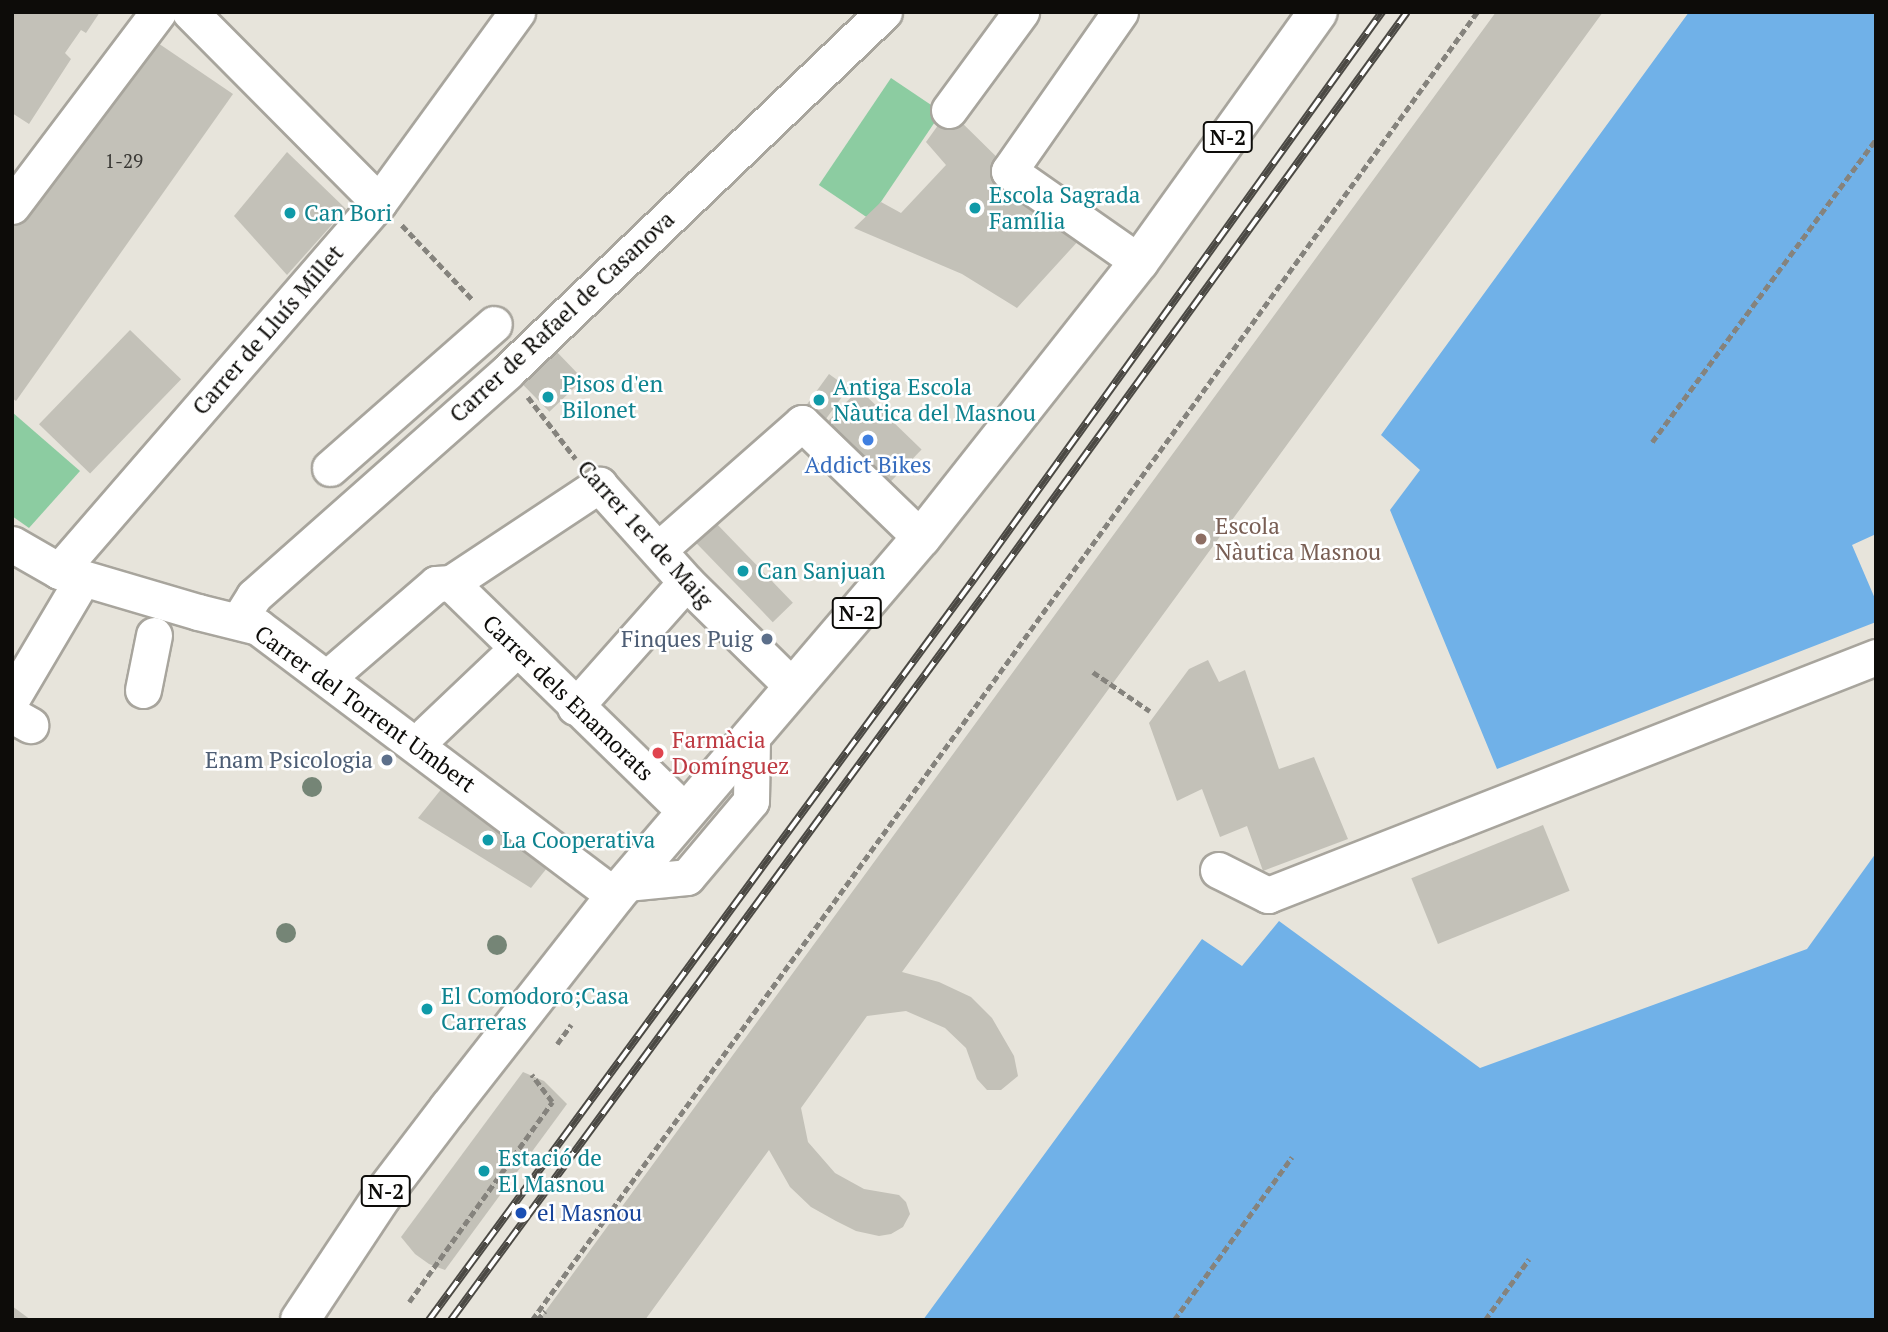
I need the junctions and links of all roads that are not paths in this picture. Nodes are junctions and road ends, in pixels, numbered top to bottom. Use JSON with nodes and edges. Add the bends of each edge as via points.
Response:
{"nodes":[{"id":1,"x":158,"y":12,"type":"edge"},
{"id":2,"x":190,"y":12,"type":"edge"},
{"id":3,"x":517,"y":12,"type":"edge"},
{"id":4,"x":884,"y":12,"type":"edge"},
{"id":5,"x":1021,"y":12,"type":"edge"},
{"id":6,"x":1120,"y":12,"type":"edge"},
{"id":7,"x":1318,"y":12,"type":"edge"},
{"id":8,"x":949,"y":110,"type":"dead end"},
{"id":9,"x":379,"y":202,"type":"junction"},
{"id":10,"x":12,"y":206,"type":"edge"},
{"id":11,"x":1139,"y":262,"type":"junction"},
{"id":12,"x":494,"y":324,"type":"road end"},
{"id":13,"x":330,"y":468,"type":"dead end"},
{"id":14,"x":921,"y":538,"type":"junction"},
{"id":15,"x":12,"y":544,"type":"edge"},
{"id":16,"x":658,"y":550,"type":"junction"},
{"id":17,"x":71,"y":575,"type":"junction"},
{"id":18,"x":686,"y":582,"type":"junction"},
{"id":19,"x":450,"y":583,"type":"junction"},
{"id":20,"x":239,"y":620,"type":"junction"},
{"id":21,"x":154,"y":635,"type":"dead end"},
{"id":22,"x":509,"y":656,"type":"dead end"},
{"id":23,"x":1876,"y":657,"type":"edge"},
{"id":24,"x":327,"y":678,"type":"junction"},
{"id":25,"x":793,"y":687,"type":"junction"},
{"id":26,"x":143,"y":690,"type":"dead end"},
{"id":27,"x":575,"y":707,"type":"junction"},
{"id":28,"x":18,"y":713,"type":"edge"},
{"id":29,"x":427,"y":734,"type":"dead end"},
{"id":30,"x":752,"y":736,"type":"junction"},
{"id":31,"x":686,"y":813,"type":"junction"},
{"id":32,"x":1218,"y":870,"type":"dead end"},
{"id":33,"x":621,"y":889,"type":"junction"},
{"id":34,"x":300,"y":1320,"type":"edge"}],
"edges":[{"from":1,"to":10,"type":"street"},
{"from":2,"to":9,"type":"street"},
{"from":3,"to":9,"type":"street","name":"Carrer de Lluís Millet"},
{"from":4,"to":20,"type":"street","name":"Carrer de Rafael de Casanova","via":[[508,371],[254,596]]},
{"from":5,"to":8,"type":"street"},
{"from":6,"to":11,"type":"street","via":[[1009,171]]},
{"from":7,"to":11,"type":"main road","number":"N-2"},
{"from":9,"to":17,"type":"street","name":"Carrer de Lluís Millet"},
{"from":11,"to":14,"type":"main road","number":"N-2"},
{"from":12,"to":13,"type":"street"},
{"from":14,"to":16,"type":"street","via":[[802,423]]},
{"from":14,"to":25,"type":"main road","number":"N-2"},
{"from":15,"to":17,"type":"street","name":"Carrer del Torrent Umbert"},
{"from":16,"to":18,"type":"street","name":"Carrer 1er de Maig"},
{"from":16,"to":19,"type":"street","name":"Carrer 1er de Maig","via":[[599,485]]},
{"from":17,"to":20,"type":"street","name":"Carrer del Torrent Umbert"},
{"from":17,"to":28,"type":"street","name":"Carrer de Lluís Millet"},
{"from":18,"to":25,"type":"street","name":"Carrer 1er de Maig"},
{"from":18,"to":27,"type":"street"},
{"from":19,"to":24,"type":"street","via":[[436,584]]},
{"from":19,"to":27,"type":"street","name":"Carrer dels Enamorats"},
{"from":20,"to":24,"type":"street","name":"Carrer del Torrent Umbert","via":[[258,626]]},
{"from":21,"to":26,"type":"street"},
{"from":22,"to":29,"type":"street"},
{"from":23,"to":32,"type":"street","via":[[1268,895]]},
{"from":24,"to":33,"type":"street","name":"Carrer del Torrent Umbert"},
{"from":25,"to":30,"type":"main road","number":"N-2"},
{"from":27,"to":31,"type":"street","name":"Carrer dels Enamorats"},
{"from":30,"to":31,"type":"main road","number":"N-2"},
{"from":30,"to":33,"type":"street","via":[[751,801],[687,877]]},
{"from":31,"to":33,"type":"main road","number":"N-2"},
{"from":33,"to":34,"type":"main road","number":"N-2","via":[[382,1196]]}]}
